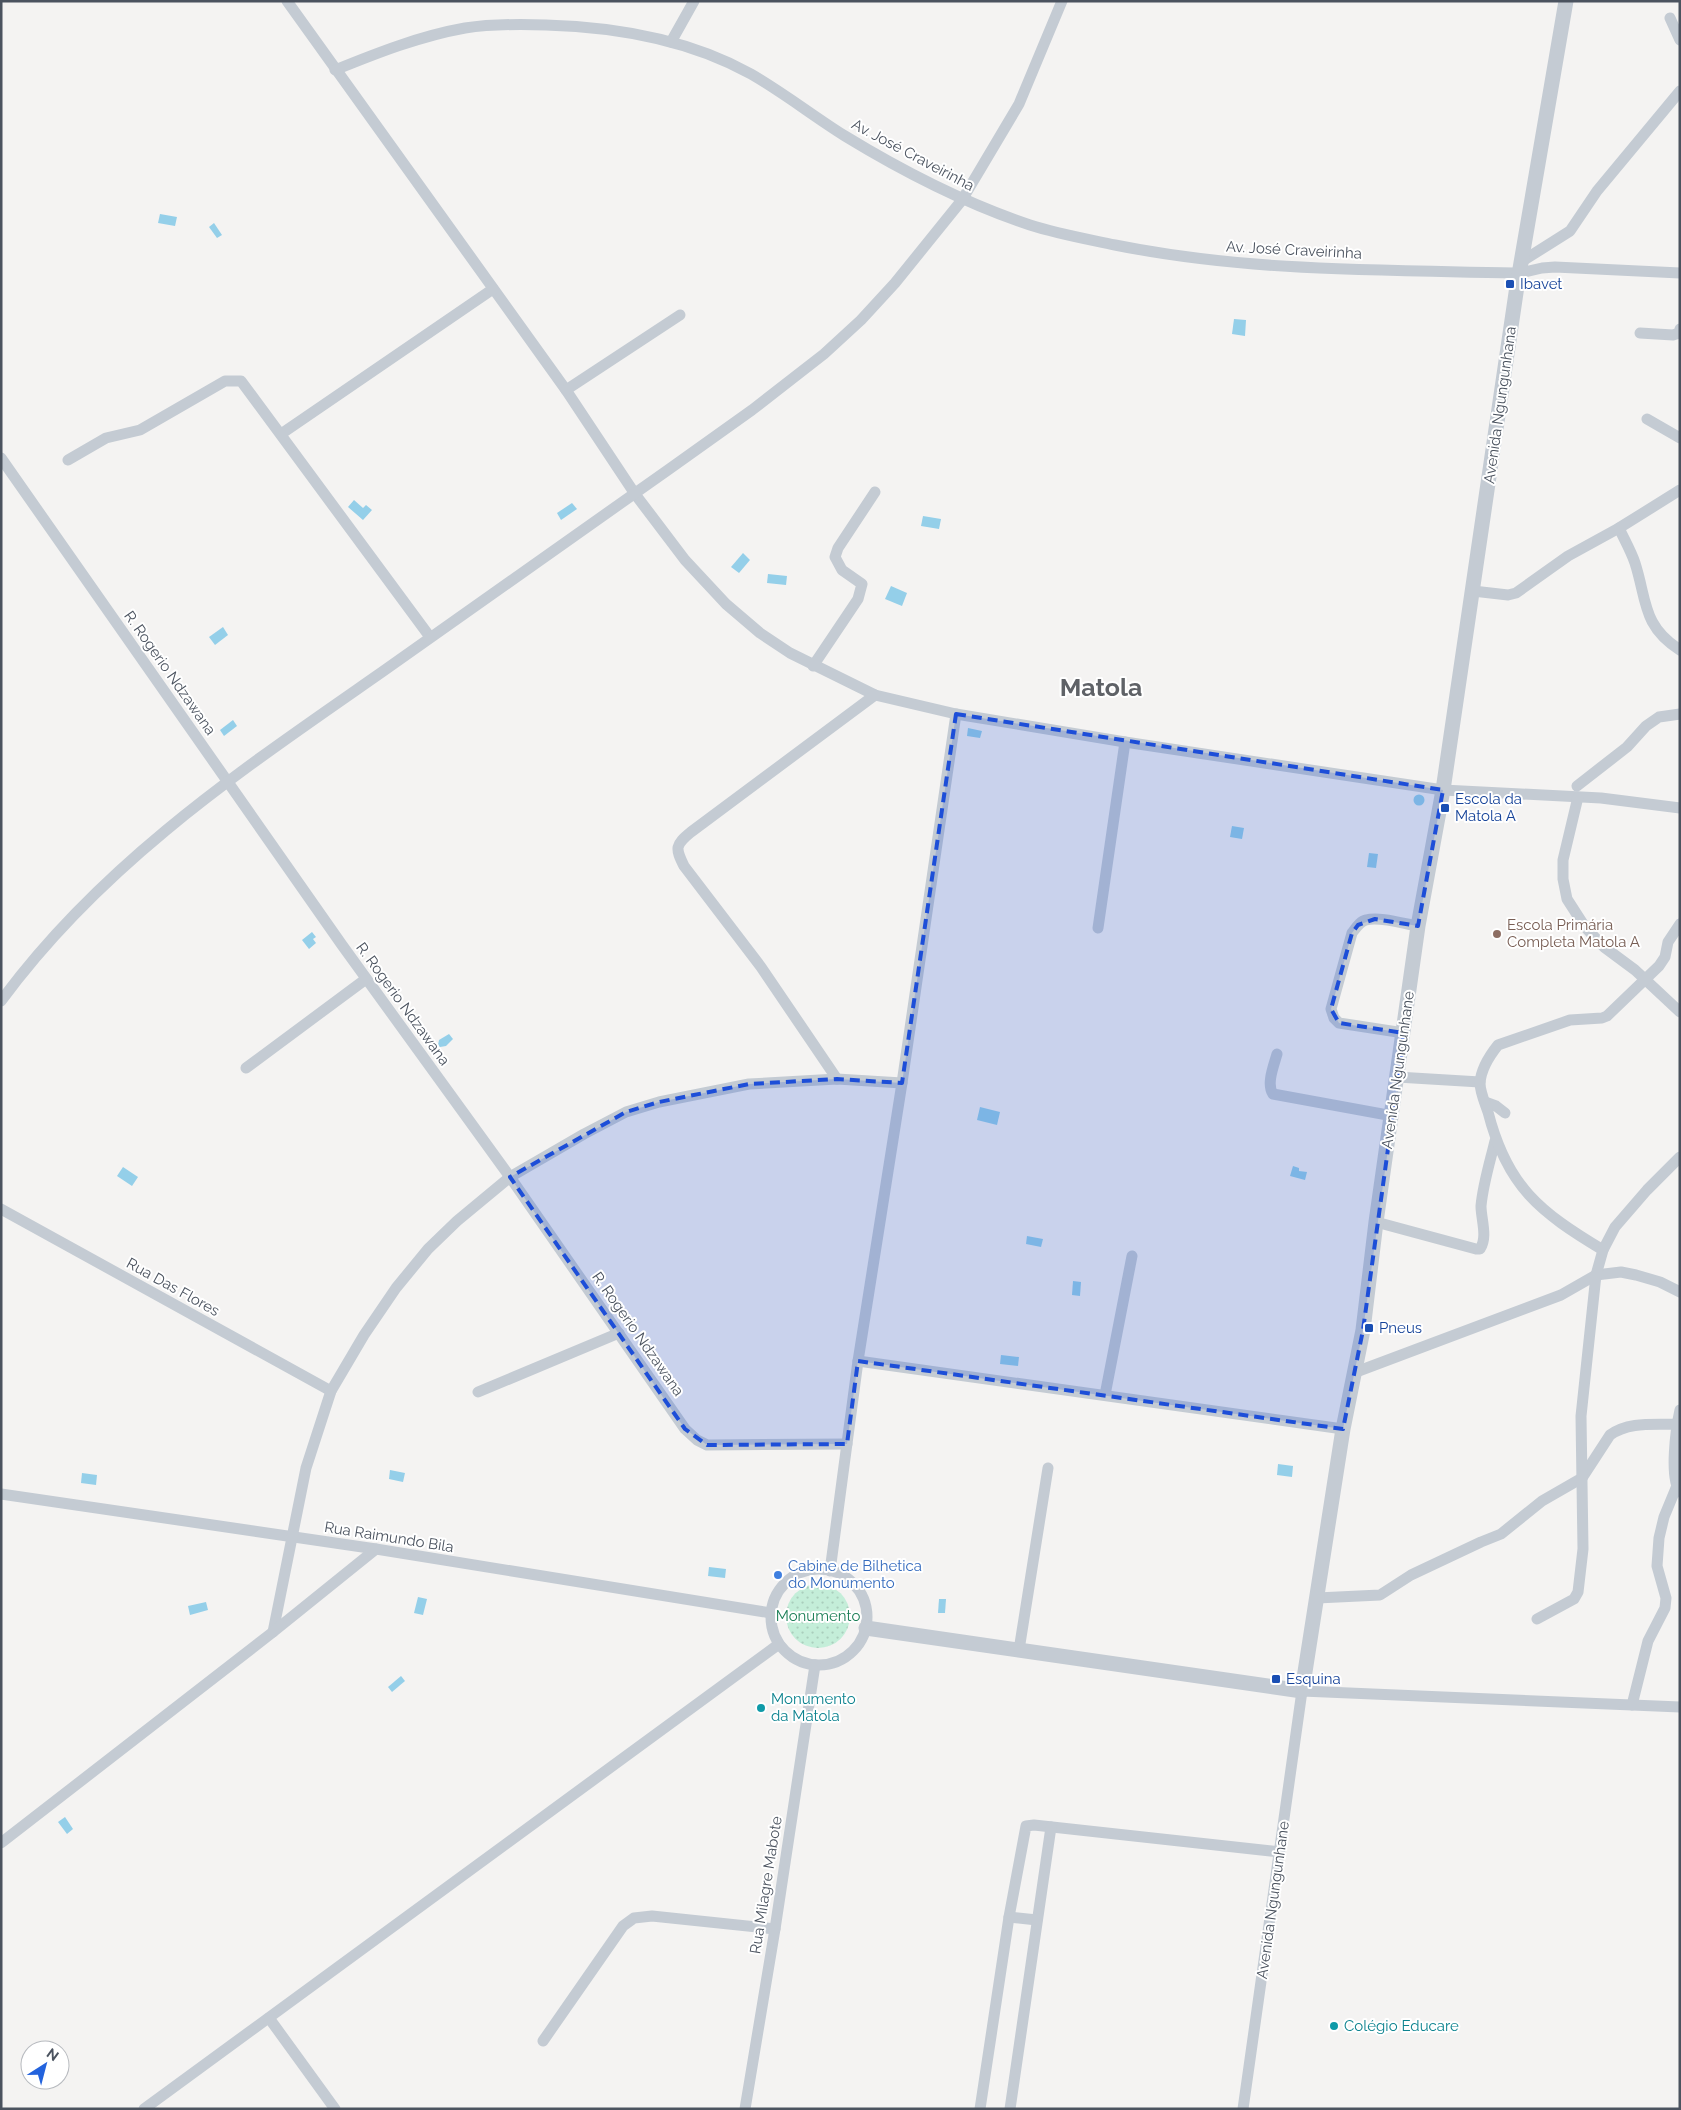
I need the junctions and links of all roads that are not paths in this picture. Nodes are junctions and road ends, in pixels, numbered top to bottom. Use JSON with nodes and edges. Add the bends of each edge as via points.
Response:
{"nodes":[{"id":1,"x":287,"y":1,"type":"edge"},
{"id":2,"x":694,"y":1,"type":"edge"},
{"id":3,"x":1062,"y":1,"type":"edge"},
{"id":4,"x":1566,"y":1,"type":"edge"},
{"id":5,"x":1670,"y":18,"type":"dead end"},
{"id":6,"x":1680,"y":40,"type":"edge"},
{"id":7,"x":672,"y":42,"type":"junction"},
{"id":8,"x":335,"y":70,"type":"junction"},
{"id":9,"x":1680,"y":90,"type":"edge"},
{"id":10,"x":962,"y":200,"type":"junction"},
{"id":11,"x":1520,"y":268,"type":"junction"},
{"id":12,"x":1680,"y":273,"type":"edge"},
{"id":13,"x":493,"y":289,"type":"junction"},
{"id":14,"x":680,"y":314,"type":"dead end"},
{"id":15,"x":1680,"y":329,"type":"edge"},
{"id":16,"x":1640,"y":333,"type":"dead end"},
{"id":17,"x":566,"y":390,"type":"junction"},
{"id":18,"x":1647,"y":419,"type":"dead end"},
{"id":19,"x":281,"y":434,"type":"junction"},
{"id":20,"x":1680,"y":438,"type":"edge"},
{"id":21,"x":1,"y":458,"type":"edge"},
{"id":22,"x":68,"y":460,"type":"dead end"},
{"id":23,"x":1680,"y":490,"type":"edge"},
{"id":24,"x":875,"y":492,"type":"dead end"},
{"id":25,"x":636,"y":494,"type":"junction"},
{"id":26,"x":1619,"y":528,"type":"junction"},
{"id":27,"x":1473,"y":591,"type":"junction"},
{"id":28,"x":430,"y":638,"type":"junction"},
{"id":29,"x":1680,"y":650,"type":"edge"},
{"id":30,"x":812,"y":666,"type":"junction"},
{"id":31,"x":875,"y":695,"type":"junction"},
{"id":32,"x":956,"y":714,"type":"junction"},
{"id":33,"x":1680,"y":714,"type":"edge"},
{"id":34,"x":1125,"y":742,"type":"junction"},
{"id":35,"x":227,"y":781,"type":"junction"},
{"id":36,"x":1443,"y":790,"type":"junction"},
{"id":37,"x":1577,"y":791,"type":"junction"},
{"id":38,"x":1680,"y":808,"type":"edge"},
{"id":39,"x":1439,"y":810,"type":"joint"},
{"id":40,"x":1680,"y":924,"type":"edge"},
{"id":41,"x":1418,"y":926,"type":"junction"},
{"id":42,"x":1098,"y":928,"type":"dead end"},
{"id":43,"x":366,"y":979,"type":"junction"},
{"id":44,"x":1645,"y":980,"type":"junction"},
{"id":45,"x":1,"y":1001,"type":"edge"},
{"id":46,"x":1680,"y":1012,"type":"edge"},
{"id":47,"x":1404,"y":1034,"type":"junction"},
{"id":48,"x":1276,"y":1054,"type":"dead end"},
{"id":49,"x":246,"y":1068,"type":"dead end"},
{"id":50,"x":1397,"y":1077,"type":"junction"},
{"id":51,"x":837,"y":1080,"type":"junction"},
{"id":52,"x":902,"y":1082,"type":"junction"},
{"id":53,"x":1480,"y":1082,"type":"junction"},
{"id":54,"x":1485,"y":1102,"type":"junction"},
{"id":55,"x":1504,"y":1112,"type":"dead end"},
{"id":56,"x":1393,"y":1116,"type":"junction"},
{"id":57,"x":1495,"y":1141,"type":"junction"},
{"id":58,"x":1680,"y":1157,"type":"edge"},
{"id":59,"x":510,"y":1177,"type":"junction"},
{"id":60,"x":1,"y":1209,"type":"edge"},
{"id":61,"x":1376,"y":1222,"type":"junction"},
{"id":62,"x":1603,"y":1250,"type":"junction"},
{"id":63,"x":1132,"y":1256,"type":"dead end"},
{"id":64,"x":1596,"y":1275,"type":"junction"},
{"id":65,"x":1680,"y":1292,"type":"edge"},
{"id":66,"x":619,"y":1333,"type":"junction"},
{"id":67,"x":858,"y":1361,"type":"junction"},
{"id":68,"x":1356,"y":1372,"type":"junction"},
{"id":69,"x":331,"y":1391,"type":"junction"},
{"id":70,"x":478,"y":1392,"type":"dead end"},
{"id":71,"x":1106,"y":1395,"type":"junction"},
{"id":72,"x":1680,"y":1410,"type":"edge"},
{"id":73,"x":1677,"y":1424,"type":"junction"},
{"id":74,"x":1343,"y":1429,"type":"junction"},
{"id":75,"x":847,"y":1444,"type":"junction"},
{"id":76,"x":1048,"y":1468,"type":"dead end"},
{"id":77,"x":1582,"y":1478,"type":"junction"},
{"id":78,"x":1678,"y":1490,"type":"edge"},
{"id":79,"x":1,"y":1494,"type":"edge"},
{"id":80,"x":291,"y":1537,"type":"junction"},
{"id":81,"x":376,"y":1549,"type":"junction"},
{"id":82,"x":830,"y":1571,"type":"junction"},
{"id":83,"x":1317,"y":1598,"type":"junction"},
{"id":84,"x":771,"y":1613,"type":"junction"},
{"id":85,"x":1537,"y":1619,"type":"dead end"},
{"id":86,"x":866,"y":1628,"type":"junction"},
{"id":87,"x":273,"y":1632,"type":"junction"},
{"id":88,"x":779,"y":1644,"type":"junction"},
{"id":89,"x":1019,"y":1650,"type":"junction"},
{"id":90,"x":815,"y":1665,"type":"junction"},
{"id":91,"x":1302,"y":1691,"type":"junction"},
{"id":92,"x":1632,"y":1705,"type":"junction"},
{"id":93,"x":1680,"y":1707,"type":"edge"},
{"id":94,"x":1052,"y":1827,"type":"junction"},
{"id":95,"x":1,"y":1842,"type":"edge"},
{"id":96,"x":1280,"y":1852,"type":"junction"},
{"id":97,"x":1009,"y":1917,"type":"junction"},
{"id":98,"x":1037,"y":1920,"type":"junction"},
{"id":99,"x":775,"y":1929,"type":"junction"},
{"id":100,"x":269,"y":2018,"type":"junction"},
{"id":101,"x":543,"y":2041,"type":"dead end"},
{"id":102,"x":144,"y":2109,"type":"edge"},
{"id":103,"x":335,"y":2109,"type":"edge"},
{"id":104,"x":745,"y":2109,"type":"edge"},
{"id":105,"x":980,"y":2109,"type":"edge"},
{"id":106,"x":1010,"y":2109,"type":"edge"},
{"id":107,"x":1243,"y":2109,"type":"edge"}],
"edges":[{"from":1,"to":8,"type":"street"},
{"from":2,"to":7,"type":"street"},
{"from":3,"to":10,"type":"street","via":[[1019,104]]},
{"from":4,"to":11,"type":"street","name":"Avenida Ngungunhana"},
{"from":5,"to":6,"type":"street"},
{"from":7,"to":8,"type":"street","name":"Av. José Craveirinha","via":[[583,26],[515,24],[466,28],[400,45]]},
{"from":7,"to":10,"type":"street","name":"Av. José Craveirinha","via":[[701,50],[748,73],[879,157]]},
{"from":8,"to":13,"type":"street"},
{"from":9,"to":11,"type":"street","via":[[1597,191],[1570,232]]},
{"from":10,"to":11,"type":"street","name":"Av. José Craveirinha","via":[[1032,226],[1181,257],[1298,267]]},
{"from":10,"to":25,"type":"street","via":[[895,283],[824,354]]},
{"from":11,"to":12,"type":"street","name":"Av. José Craveirinha"},
{"from":11,"to":27,"type":"street","name":"Avenida Ngungunhana"},
{"from":13,"to":17,"type":"street"},
{"from":13,"to":19,"type":"street"},
{"from":14,"to":17,"type":"street"},
{"from":15,"to":16,"type":"street","via":[[1673,335]]},
{"from":17,"to":25,"type":"street"},
{"from":18,"to":20,"type":"street"},
{"from":19,"to":22,"type":"street","via":[[241,381],[225,381],[140,430],[106,438]]},
{"from":19,"to":28,"type":"street"},
{"from":21,"to":35,"type":"street","name":"R. Rogerio Ndzawana"},
{"from":23,"to":26,"type":"street"},
{"from":24,"to":30,"type":"street","via":[[835,557],[842,570],[862,584],[861,591]]},
{"from":25,"to":28,"type":"street"},
{"from":25,"to":30,"type":"street","via":[[685,560],[726,604],[760,633]]},
{"from":26,"to":27,"type":"street","via":[[1568,556],[1516,592],[1508,595]]},
{"from":26,"to":29,"type":"street","via":[[1635,563],[1646,609],[1658,631]]},
{"from":27,"to":36,"type":"street","name":"Avenida Ngungunhana"},
{"from":28,"to":35,"type":"street"},
{"from":30,"to":31,"type":"street"},
{"from":31,"to":32,"type":"street"},
{"from":31,"to":51,"type":"street","via":[[691,832],[677,848],[684,866],[761,967]]},
{"from":32,"to":34,"type":"street"},
{"from":32,"to":52,"type":"street"},
{"from":33,"to":37,"type":"street","via":[[1659,717],[1646,726],[1628,747]]},
{"from":34,"to":36,"type":"street"},
{"from":34,"to":42,"type":"street"},
{"from":35,"to":43,"type":"street","name":"R. Rogerio Ndzawana"},
{"from":35,"to":45,"type":"street","via":[[134,856],[94,893]]},
{"from":36,"to":37,"type":"street"},
{"from":36,"to":39,"type":"street","name":"Avenida Ngungunhana"},
{"from":37,"to":38,"type":"street"},
{"from":37,"to":44,"type":"street","via":[[1563,860],[1567,899],[1584,927]]},
{"from":39,"to":41,"type":"street","name":"Avenida Ngungunhane"},
{"from":40,"to":44,"type":"street","via":[[1668,942],[1663,961]]},
{"from":41,"to":47,"type":"street","name":"Avenida Ngungunhane"},
{"from":41,"to":47,"type":"street","via":[[1375,919],[1358,925],[1352,933],[1332,1009],[1339,1023]]},
{"from":43,"to":49,"type":"street"},
{"from":43,"to":59,"type":"street","name":"R. Rogerio Ndzawana"},
{"from":44,"to":46,"type":"street"},
{"from":44,"to":53,"type":"street","via":[[1607,1016],[1570,1020],[1498,1045],[1485,1065]]},
{"from":47,"to":50,"type":"street","name":"Avenida Ngungunhane"},
{"from":48,"to":56,"type":"street","via":[[1270,1085],[1273,1094]]},
{"from":50,"to":53,"type":"street"},
{"from":50,"to":56,"type":"street","name":"Avenida Ngungunhane"},
{"from":51,"to":52,"type":"street"},
{"from":51,"to":59,"type":"street","via":[[749,1084],[659,1102],[617,1117]]},
{"from":52,"to":67,"type":"street"},
{"from":53,"to":54,"type":"street"},
{"from":54,"to":55,"type":"street"},
{"from":54,"to":57,"type":"street"},
{"from":56,"to":61,"type":"street","name":"Avenida Ngungunhane"},
{"from":57,"to":61,"type":"street","via":[[1483,1190],[1483,1242],[1480,1249]]},
{"from":57,"to":62,"type":"street","via":[[1504,1161],[1542,1209]]},
{"from":58,"to":62,"type":"street","via":[[1615,1227]]},
{"from":59,"to":66,"type":"street","name":"R. Rogerio Ndzawana"},
{"from":59,"to":69,"type":"street","via":[[457,1221],[396,1288]]},
{"from":60,"to":69,"type":"street","name":"Rua Das Flores"},
{"from":61,"to":68,"type":"street","name":"Avenida Ngungunhane"},
{"from":62,"to":64,"type":"street"},
{"from":63,"to":71,"type":"street"},
{"from":64,"to":65,"type":"street","via":[[1621,1272],[1636,1275]]},
{"from":64,"to":68,"type":"street","via":[[1561,1295]]},
{"from":64,"to":77,"type":"street","via":[[1580,1416]]},
{"from":66,"to":70,"type":"street"},
{"from":66,"to":75,"type":"street","name":"R. Rogerio Ndzawana","via":[[685,1429],[706,1445]]},
{"from":67,"to":71,"type":"street"},
{"from":67,"to":75,"type":"street"},
{"from":68,"to":74,"type":"street","name":"Avenida Ngungunhane"},
{"from":69,"to":80,"type":"street","via":[[306,1468]]},
{"from":71,"to":74,"type":"street"},
{"from":72,"to":73,"type":"street"},
{"from":73,"to":77,"type":"street","via":[[1626,1426],[1616,1430]]},
{"from":73,"to":78,"type":"street","via":[[1674,1475]]},
{"from":74,"to":83,"type":"street","name":"Avenida Ngungunhane"},
{"from":75,"to":82,"type":"street"},
{"from":76,"to":89,"type":"street"},
{"from":77,"to":83,"type":"street","via":[[1542,1501],[1501,1534],[1411,1575],[1380,1595]]},
{"from":77,"to":85,"type":"street","via":[[1583,1548],[1578,1592],[1574,1599]]},
{"from":78,"to":92,"type":"street","via":[[1664,1517],[1659,1538],[1658,1566],[1666,1598],[1665,1608],[1648,1641]]},
{"from":79,"to":80,"type":"street","name":"Rua Raimundo Bila"},
{"from":80,"to":81,"type":"street","name":"Rua Raimundo Bila"},
{"from":80,"to":87,"type":"street"},
{"from":81,"to":84,"type":"street","name":"Rua Raimundo Bila"},
{"from":81,"to":87,"type":"street"},
{"from":82,"to":84,"type":"street","via":[[803,1572],[791,1579],[778,1594]]},
{"from":82,"to":86,"type":"street","via":[[844,1576],[858,1590],[866,1608]]},
{"from":83,"to":91,"type":"street","name":"Avenida Ngungunhane"},
{"from":84,"to":88,"type":"street"},
{"from":86,"to":89,"type":"street"},
{"from":86,"to":90,"type":"street","via":[[857,1647],[841,1660]]},
{"from":87,"to":95,"type":"street"},
{"from":88,"to":90,"type":"street","via":[[801,1662]]},
{"from":88,"to":100,"type":"street"},
{"from":89,"to":91,"type":"street"},
{"from":90,"to":99,"type":"street","name":"Rua Milagre Mabote"},
{"from":91,"to":92,"type":"street"},
{"from":91,"to":96,"type":"street","name":"Avenida Ngungunhane"},
{"from":92,"to":93,"type":"street"},
{"from":94,"to":96,"type":"street"},
{"from":94,"to":97,"type":"street","via":[[1034,1825],[1024,1829]]},
{"from":94,"to":98,"type":"street"},
{"from":96,"to":107,"type":"street","name":"Avenida Ngungunhane"},
{"from":97,"to":98,"type":"street"},
{"from":97,"to":105,"type":"street"},
{"from":98,"to":106,"type":"street"},
{"from":99,"to":101,"type":"street","via":[[652,1916],[634,1918],[623,1926]]},
{"from":99,"to":104,"type":"street","name":"Rua Milagre Mabote"},
{"from":100,"to":102,"type":"street"},
{"from":100,"to":103,"type":"street"}]}
